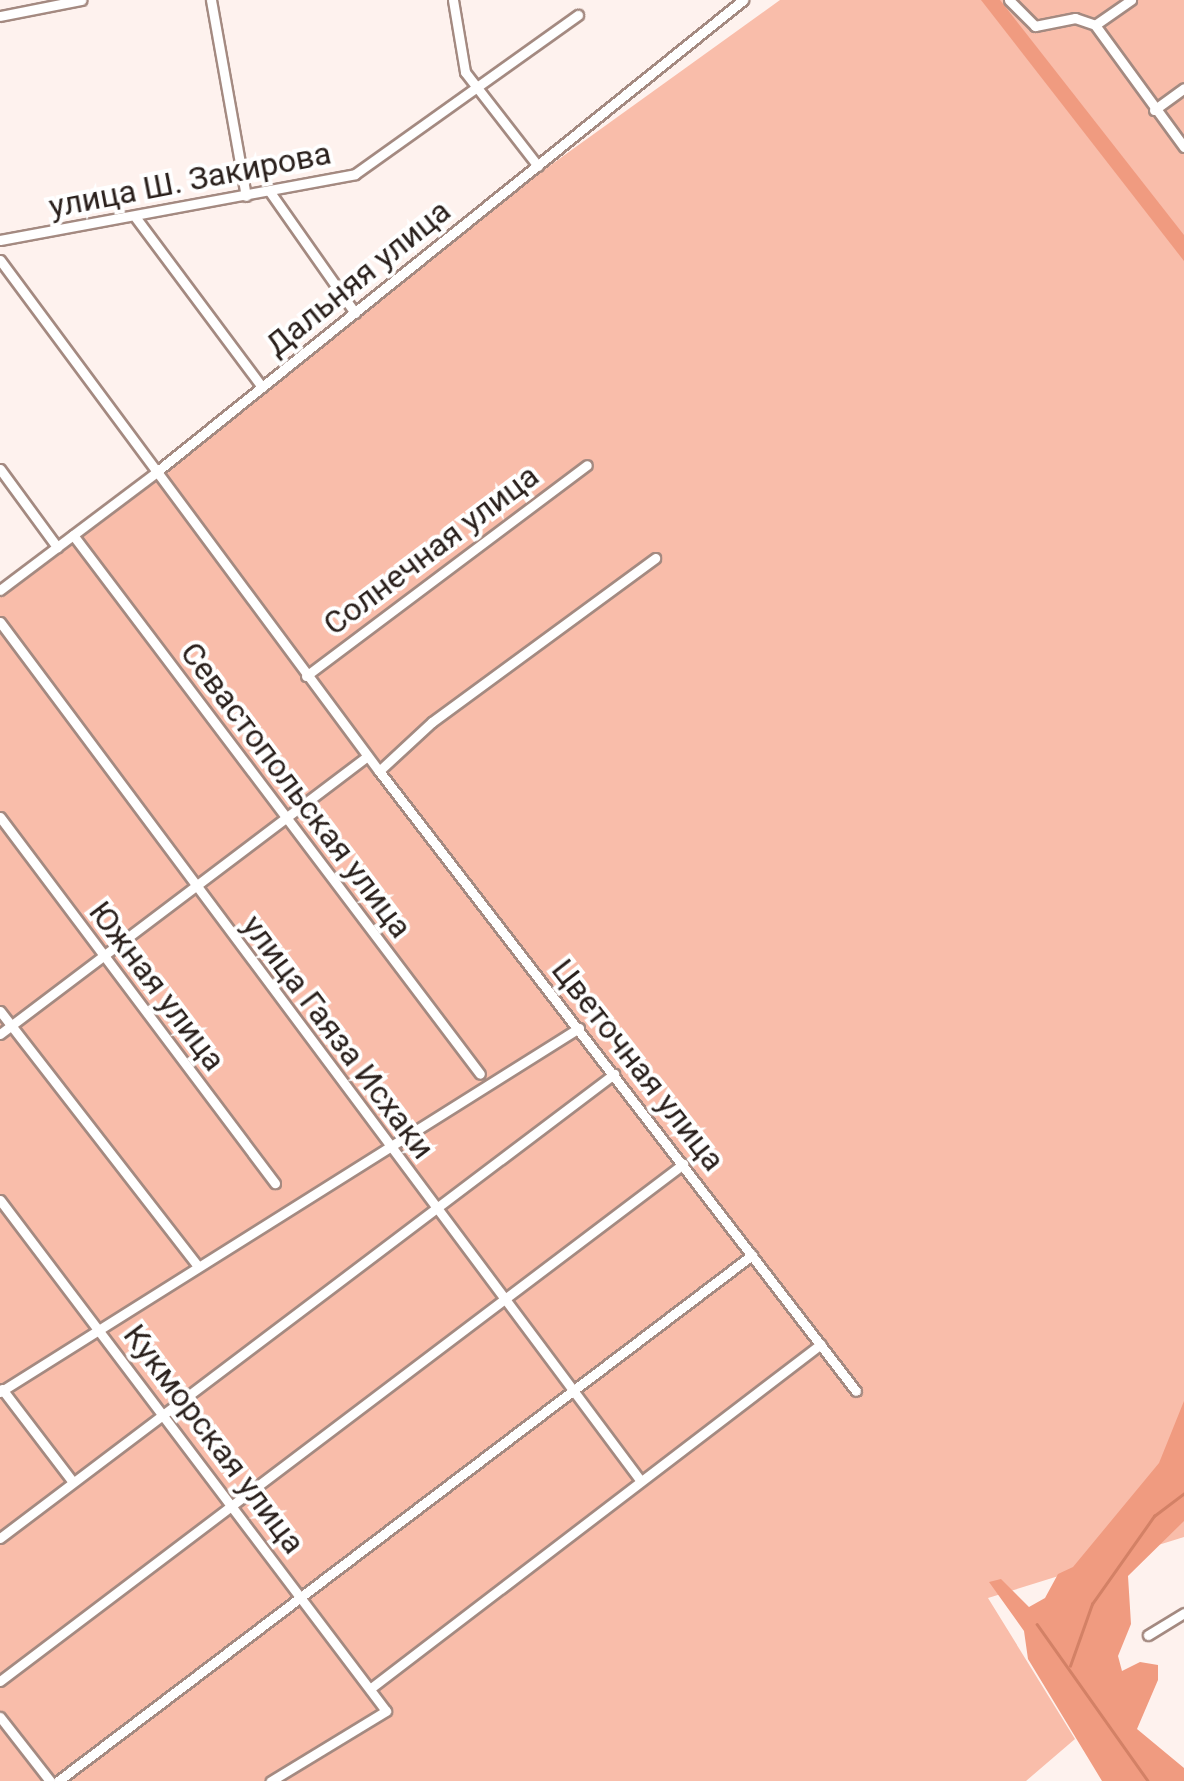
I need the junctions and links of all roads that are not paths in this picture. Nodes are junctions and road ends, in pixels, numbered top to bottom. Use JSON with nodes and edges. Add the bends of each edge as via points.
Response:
{"nodes":[{"id":1,"x":81,"y":0,"type":"edge"},
{"id":2,"x":211,"y":0,"type":"edge"},
{"id":3,"x":453,"y":0,"type":"edge"},
{"id":4,"x":743,"y":0,"type":"edge"},
{"id":5,"x":1010,"y":0,"type":"edge"},
{"id":6,"x":1131,"y":0,"type":"edge"},
{"id":7,"x":0,"y":16,"type":"edge"},
{"id":8,"x":578,"y":16,"type":"dead end"},
{"id":9,"x":1095,"y":25,"type":"junction"},
{"id":10,"x":478,"y":87,"type":"junction"},
{"id":11,"x":1184,"y":88,"type":"edge"},
{"id":12,"x":1154,"y":110,"type":"junction"},
{"id":13,"x":1184,"y":147,"type":"edge"},
{"id":14,"x":538,"y":166,"type":"junction"},
{"id":15,"x":270,"y":192,"type":"junction"},
{"id":16,"x":246,"y":196,"type":"junction"},
{"id":17,"x":136,"y":218,"type":"junction"},
{"id":18,"x":0,"y":240,"type":"edge"},
{"id":19,"x":0,"y":260,"type":"edge"},
{"id":20,"x":355,"y":313,"type":"junction"},
{"id":21,"x":262,"y":387,"type":"junction"},
{"id":22,"x":587,"y":465,"type":"dead end"},
{"id":23,"x":0,"y":469,"type":"edge"},
{"id":24,"x":155,"y":474,"type":"junction"},
{"id":25,"x":73,"y":535,"type":"junction"},
{"id":26,"x":58,"y":547,"type":"junction"},
{"id":27,"x":654,"y":558,"type":"dead end"},
{"id":28,"x":0,"y":590,"type":"edge"},
{"id":29,"x":0,"y":622,"type":"edge"},
{"id":30,"x":306,"y":676,"type":"junction"},
{"id":31,"x":367,"y":756,"type":"junction"},
{"id":32,"x":378,"y":772,"type":"junction"},
{"id":33,"x":0,"y":817,"type":"edge"},
{"id":34,"x":284,"y":820,"type":"junction"},
{"id":35,"x":194,"y":889,"type":"junction"},
{"id":36,"x":103,"y":956,"type":"junction"},
{"id":37,"x":0,"y":1011,"type":"edge"},
{"id":38,"x":11,"y":1026,"type":"junction"},
{"id":39,"x":579,"y":1028,"type":"junction"},
{"id":40,"x":0,"y":1034,"type":"edge"},
{"id":41,"x":480,"y":1074,"type":"dead end"},
{"id":42,"x":614,"y":1074,"type":"junction"},
{"id":43,"x":391,"y":1146,"type":"junction"},
{"id":44,"x":683,"y":1164,"type":"junction"},
{"id":45,"x":275,"y":1183,"type":"dead end"},
{"id":46,"x":0,"y":1200,"type":"edge"},
{"id":47,"x":436,"y":1208,"type":"junction"},
{"id":48,"x":752,"y":1255,"type":"junction"},
{"id":49,"x":198,"y":1266,"type":"junction"},
{"id":50,"x":504,"y":1299,"type":"junction"},
{"id":51,"x":100,"y":1329,"type":"junction"},
{"id":52,"x":821,"y":1344,"type":"junction"},
{"id":53,"x":1,"y":1390,"type":"edge"},
{"id":54,"x":572,"y":1390,"type":"junction"},
{"id":55,"x":856,"y":1391,"type":"dead end"},
{"id":56,"x":164,"y":1414,"type":"junction"},
{"id":57,"x":72,"y":1480,"type":"junction"},
{"id":58,"x":640,"y":1480,"type":"junction"},
{"id":59,"x":232,"y":1506,"type":"junction"},
{"id":60,"x":0,"y":1538,"type":"edge"},
{"id":61,"x":301,"y":1596,"type":"junction"},
{"id":62,"x":1184,"y":1614,"type":"edge"},
{"id":63,"x":1148,"y":1635,"type":"dead end"},
{"id":64,"x":0,"y":1682,"type":"edge"},
{"id":65,"x":371,"y":1688,"type":"junction"},
{"id":66,"x":0,"y":1717,"type":"edge"},
{"id":67,"x":50,"y":1781,"type":"edge"},
{"id":68,"x":58,"y":1781,"type":"edge"},
{"id":69,"x":271,"y":1781,"type":"edge"}],
"edges":[{"from":1,"to":7,"type":"street"},
{"from":2,"to":16,"type":"street"},
{"from":3,"to":10,"type":"street","via":[[465,72]]},
{"from":4,"to":14,"type":"street","name":"Дальняя улица"},
{"from":5,"to":9,"type":"street","via":[[1035,26],[1075,18]]},
{"from":6,"to":9,"type":"street"},
{"from":8,"to":10,"type":"street","name":"улица Ш. Закирова"},
{"from":9,"to":12,"type":"street"},
{"from":10,"to":14,"type":"street"},
{"from":10,"to":15,"type":"street","name":"улица Ш. Закирова","via":[[356,174]]},
{"from":11,"to":12,"type":"street"},
{"from":12,"to":13,"type":"street"},
{"from":14,"to":20,"type":"street","name":"Дальняя улица"},
{"from":15,"to":16,"type":"street","name":"улица Ш. Закирова"},
{"from":15,"to":20,"type":"street"},
{"from":16,"to":17,"type":"street","name":"улица Ш. Закирова"},
{"from":17,"to":18,"type":"street","name":"улица Ш. Закирова"},
{"from":17,"to":21,"type":"street"},
{"from":19,"to":24,"type":"street","name":"Цветочная улица"},
{"from":20,"to":21,"type":"street","name":"Дальняя улица"},
{"from":21,"to":24,"type":"street","name":"Дальняя улица"},
{"from":22,"to":30,"type":"street","name":"Солнечная улица"},
{"from":23,"to":26,"type":"street"},
{"from":24,"to":25,"type":"street","name":"Дальняя улица"},
{"from":24,"to":30,"type":"street","name":"Цветочная улица"},
{"from":25,"to":26,"type":"street","name":"Дальняя улица"},
{"from":25,"to":34,"type":"street","name":"Севастопольская улица"},
{"from":26,"to":28,"type":"street","name":"Дальняя улица"},
{"from":27,"to":32,"type":"street","via":[[432,722]]},
{"from":29,"to":35,"type":"street","name":"улица Гаяза Исхаки"},
{"from":30,"to":31,"type":"street","name":"Цветочная улица"},
{"from":31,"to":32,"type":"street","name":"Цветочная улица"},
{"from":31,"to":34,"type":"street"},
{"from":32,"to":39,"type":"street","name":"Цветочная улица"},
{"from":33,"to":36,"type":"street","name":"Южная улица"},
{"from":34,"to":35,"type":"street"},
{"from":34,"to":41,"type":"street","name":"Севастопольская улица"},
{"from":35,"to":36,"type":"street"},
{"from":35,"to":43,"type":"street","name":"улица Гаяза Исхаки"},
{"from":36,"to":38,"type":"street"},
{"from":36,"to":45,"type":"street","name":"Южная улица"},
{"from":37,"to":38,"type":"street"},
{"from":38,"to":40,"type":"street"},
{"from":38,"to":49,"type":"street"},
{"from":39,"to":42,"type":"street","name":"Цветочная улица"},
{"from":39,"to":43,"type":"street"},
{"from":42,"to":44,"type":"street","name":"Цветочная улица"},
{"from":42,"to":47,"type":"street"},
{"from":43,"to":47,"type":"street","name":"улица Гаяза Исхаки"},
{"from":43,"to":49,"type":"street"},
{"from":44,"to":48,"type":"street","name":"Цветочная улица"},
{"from":44,"to":50,"type":"street"},
{"from":46,"to":51,"type":"street","name":"Кукморская улица"},
{"from":47,"to":50,"type":"street","name":"улица Гаяза Исхаки"},
{"from":47,"to":56,"type":"street"},
{"from":48,"to":52,"type":"street","name":"Цветочная улица"},
{"from":48,"to":54,"type":"street"},
{"from":49,"to":51,"type":"street"},
{"from":50,"to":54,"type":"street","name":"улица Гаяза Исхаки"},
{"from":50,"to":59,"type":"street"},
{"from":51,"to":53,"type":"street"},
{"from":51,"to":56,"type":"street","name":"Кукморская улица"},
{"from":52,"to":55,"type":"street","name":"Цветочная улица"},
{"from":52,"to":58,"type":"street"},
{"from":53,"to":57,"type":"street"},
{"from":54,"to":58,"type":"street","name":"улица Гаяза Исхаки"},
{"from":54,"to":61,"type":"street"},
{"from":56,"to":57,"type":"street"},
{"from":56,"to":59,"type":"street","name":"Кукморская улица"},
{"from":57,"to":60,"type":"street"},
{"from":58,"to":65,"type":"street"},
{"from":59,"to":61,"type":"street","name":"Кукморская улица"},
{"from":59,"to":64,"type":"street"},
{"from":61,"to":65,"type":"street","name":"Кукморская улица"},
{"from":61,"to":68,"type":"street"},
{"from":62,"to":63,"type":"street"},
{"from":65,"to":69,"type":"street","name":"Кукморская улица","via":[[386,1710]]},
{"from":66,"to":67,"type":"street"}]}
